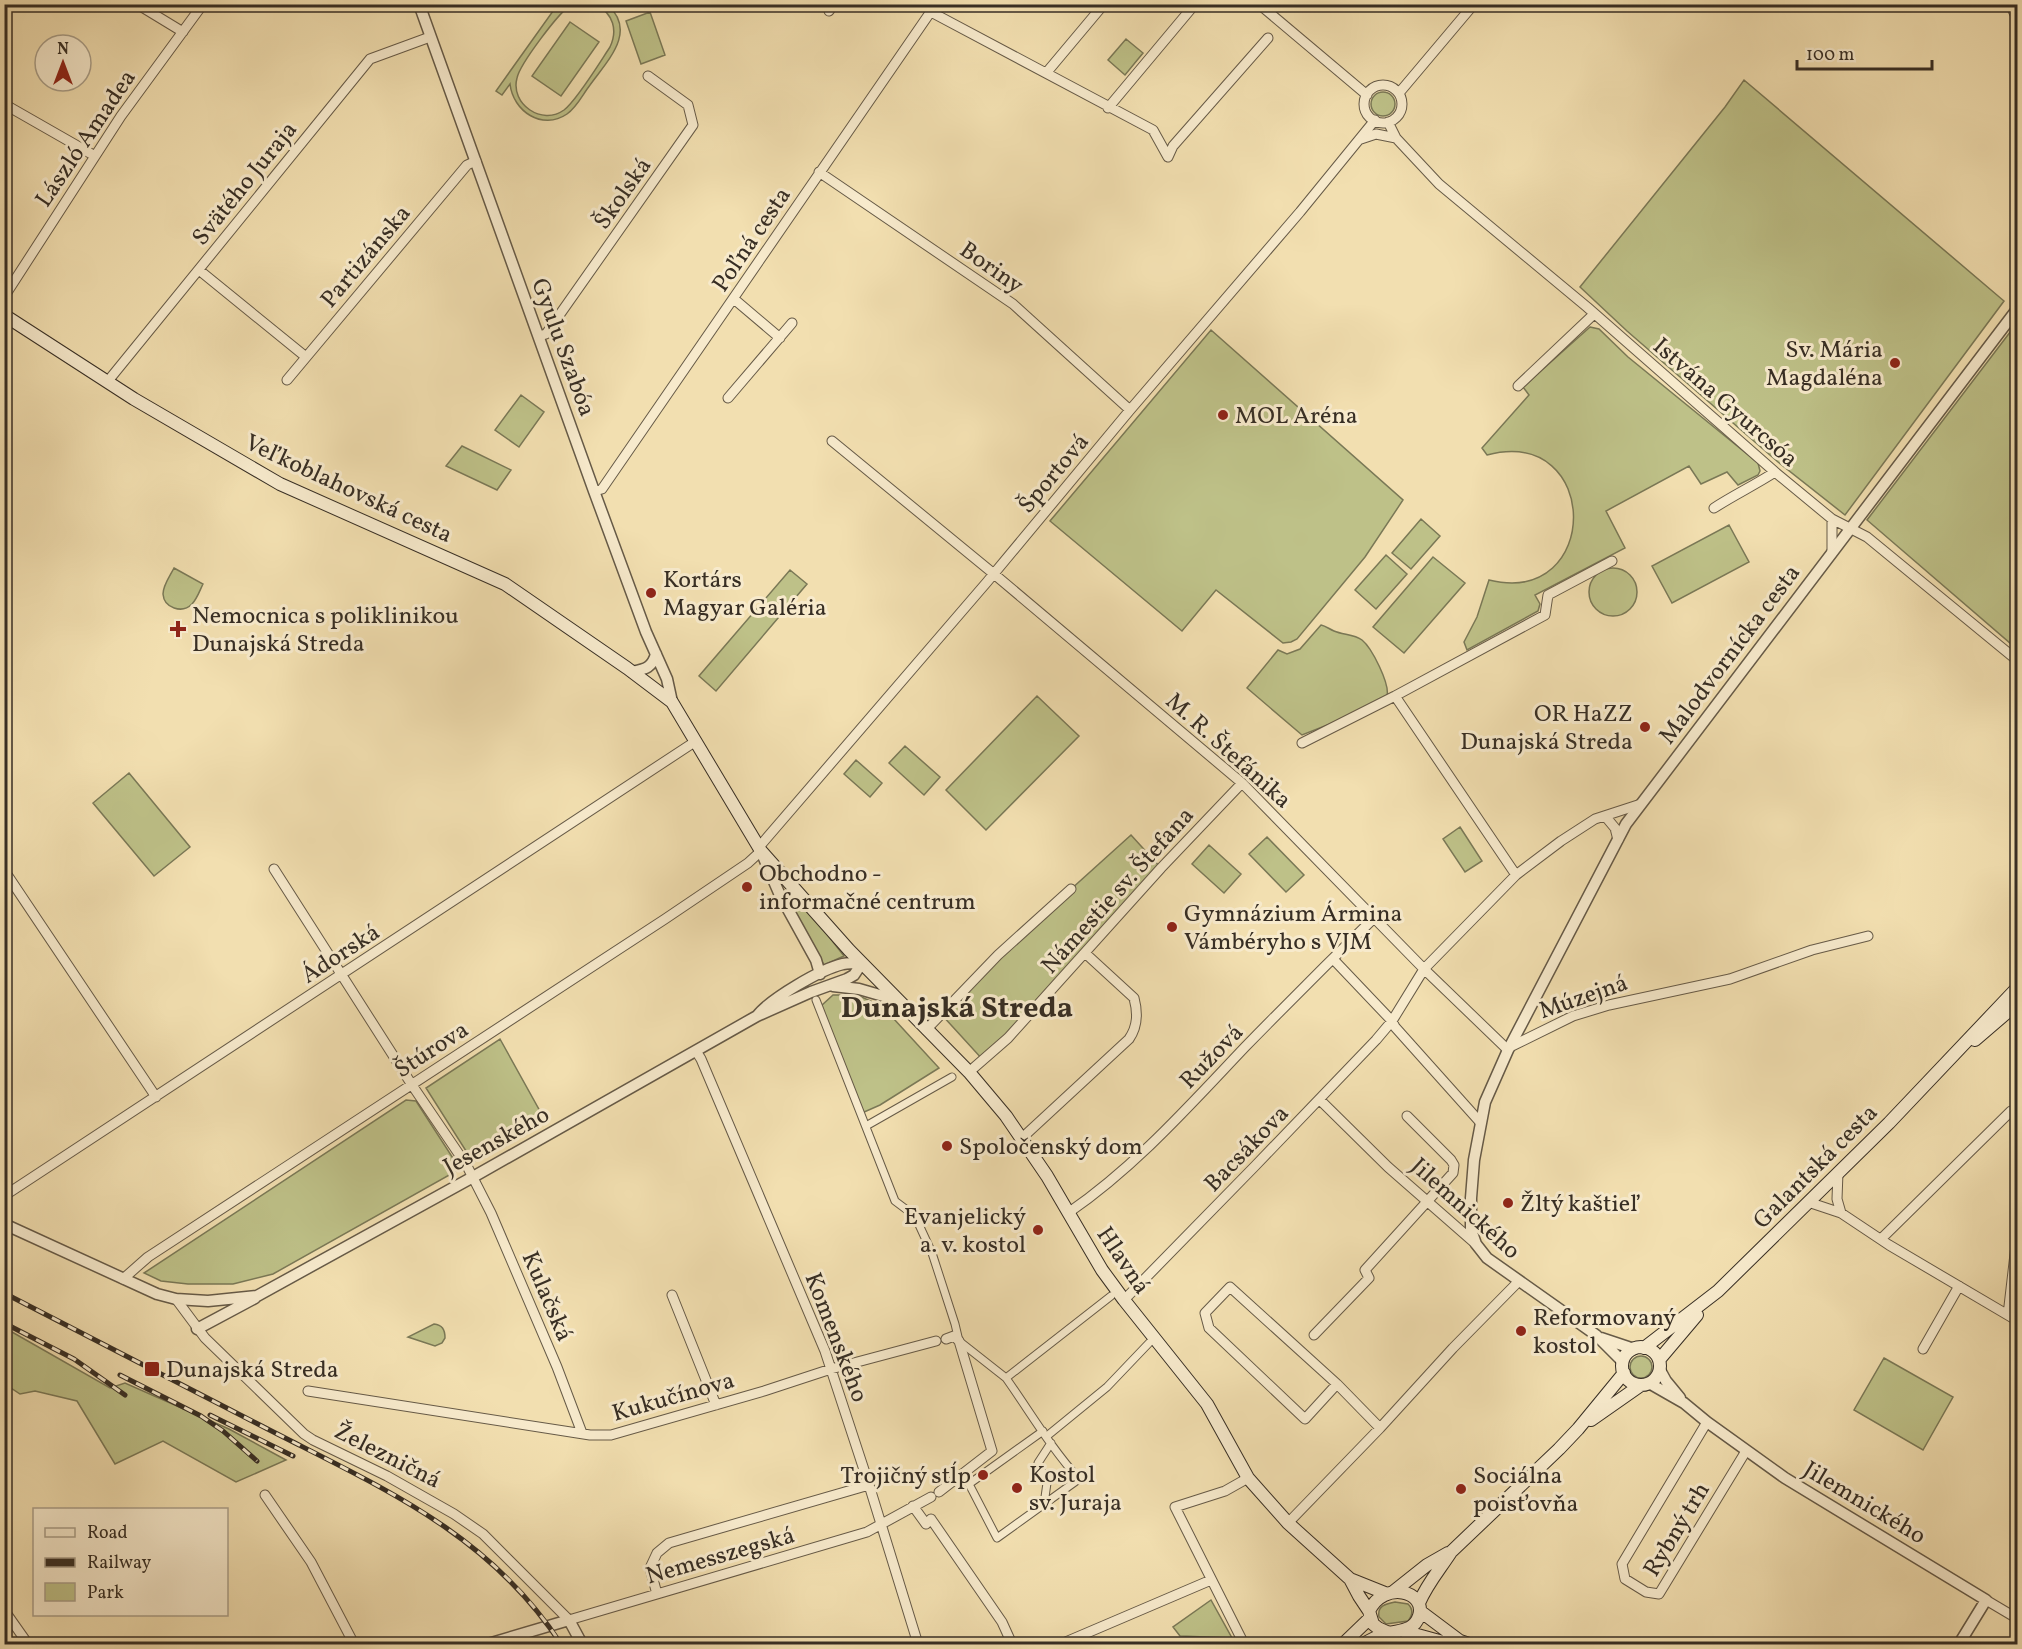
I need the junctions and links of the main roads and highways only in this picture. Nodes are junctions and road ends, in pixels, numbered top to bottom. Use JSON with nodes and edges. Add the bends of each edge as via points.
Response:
{"nodes":[{"id":1,"x":4,"y":315,"type":"edge"},
{"id":2,"x":672,"y":702,"type":"joint"},
{"id":3,"x":2018,"y":987,"type":"edge"},
{"id":4,"x":2018,"y":1003,"type":"edge"},
{"id":5,"x":1951,"y":1059,"type":"junction"},
{"id":6,"x":1707,"y":1301,"type":"junction"},
{"id":7,"x":1639,"y":1348,"type":"junction"},
{"id":8,"x":1659,"y":1365,"type":"junction"},
{"id":9,"x":1624,"y":1368,"type":"junction"},
{"id":10,"x":1645,"y":1384,"type":"junction"},
{"id":11,"x":1578,"y":1430,"type":"junction"},
{"id":12,"x":1451,"y":1552,"type":"junction"},
{"id":13,"x":1350,"y":1579,"type":"junction"},
{"id":14,"x":1389,"y":1593,"type":"junction"},
{"id":15,"x":1419,"y":1607,"type":"junction"},
{"id":16,"x":1370,"y":1614,"type":"junction"},
{"id":17,"x":1403,"y":1631,"type":"junction"},
{"id":18,"x":1389,"y":1633,"type":"junction"},
{"id":19,"x":1465,"y":1643,"type":"edge"},
{"id":20,"x":1344,"y":1644,"type":"edge"},
{"id":21,"x":1364,"y":1644,"type":"edge"}],
"edges":[{"from":1,"to":2,"type":"main road","name":"Veľkoblahovská cesta","via":[[134,399],[280,484],[505,584]]},
{"from":2,"to":13,"type":"main road","name":"Hlavná","via":[[760,849],[1006,1116],[1047,1176],[1102,1270],[1208,1404],[1248,1478],[1288,1523]]},
{"from":3,"to":5,"type":"main road","name":"Galantská cesta"},
{"from":4,"to":5,"type":"main road","name":"Galantská cesta"},
{"from":5,"to":6,"type":"main road","name":"Galantská cesta"},
{"from":6,"to":7,"type":"main road","name":"Galantská cesta"},
{"from":6,"to":8,"type":"main road","name":"Galantská cesta"},
{"from":7,"to":8,"type":"main road","via":[[1653,1352]]},
{"from":7,"to":9,"type":"main road","via":[[1627,1355]]},
{"from":8,"to":10,"type":"main road","via":[[1655,1379]]},
{"from":9,"to":10,"type":"main road","via":[[1631,1382]]},
{"from":9,"to":11,"type":"main road"},
{"from":10,"to":11,"type":"main road"},
{"from":11,"to":12,"type":"main road"},
{"from":12,"to":14,"type":"main road"},
{"from":12,"to":15,"type":"main road","via":[[1425,1587]]},
{"from":13,"to":14,"type":"main road"},
{"from":13,"to":16,"type":"main road"},
{"from":14,"to":15,"type":"main road","via":[[1407,1594]]},
{"from":14,"to":16,"type":"main road","via":[[1378,1597]]},
{"from":15,"to":17,"type":"main road","via":[[1416,1623]]},
{"from":15,"to":19,"type":"main road","via":[[1436,1625]]},
{"from":16,"to":18,"type":"main road","via":[[1378,1628]]},
{"from":16,"to":20,"type":"main road"},
{"from":17,"to":18,"type":"main road"},
{"from":17,"to":19,"type":"main road","via":[[1443,1642]]},
{"from":18,"to":21,"type":"main road"}]}
